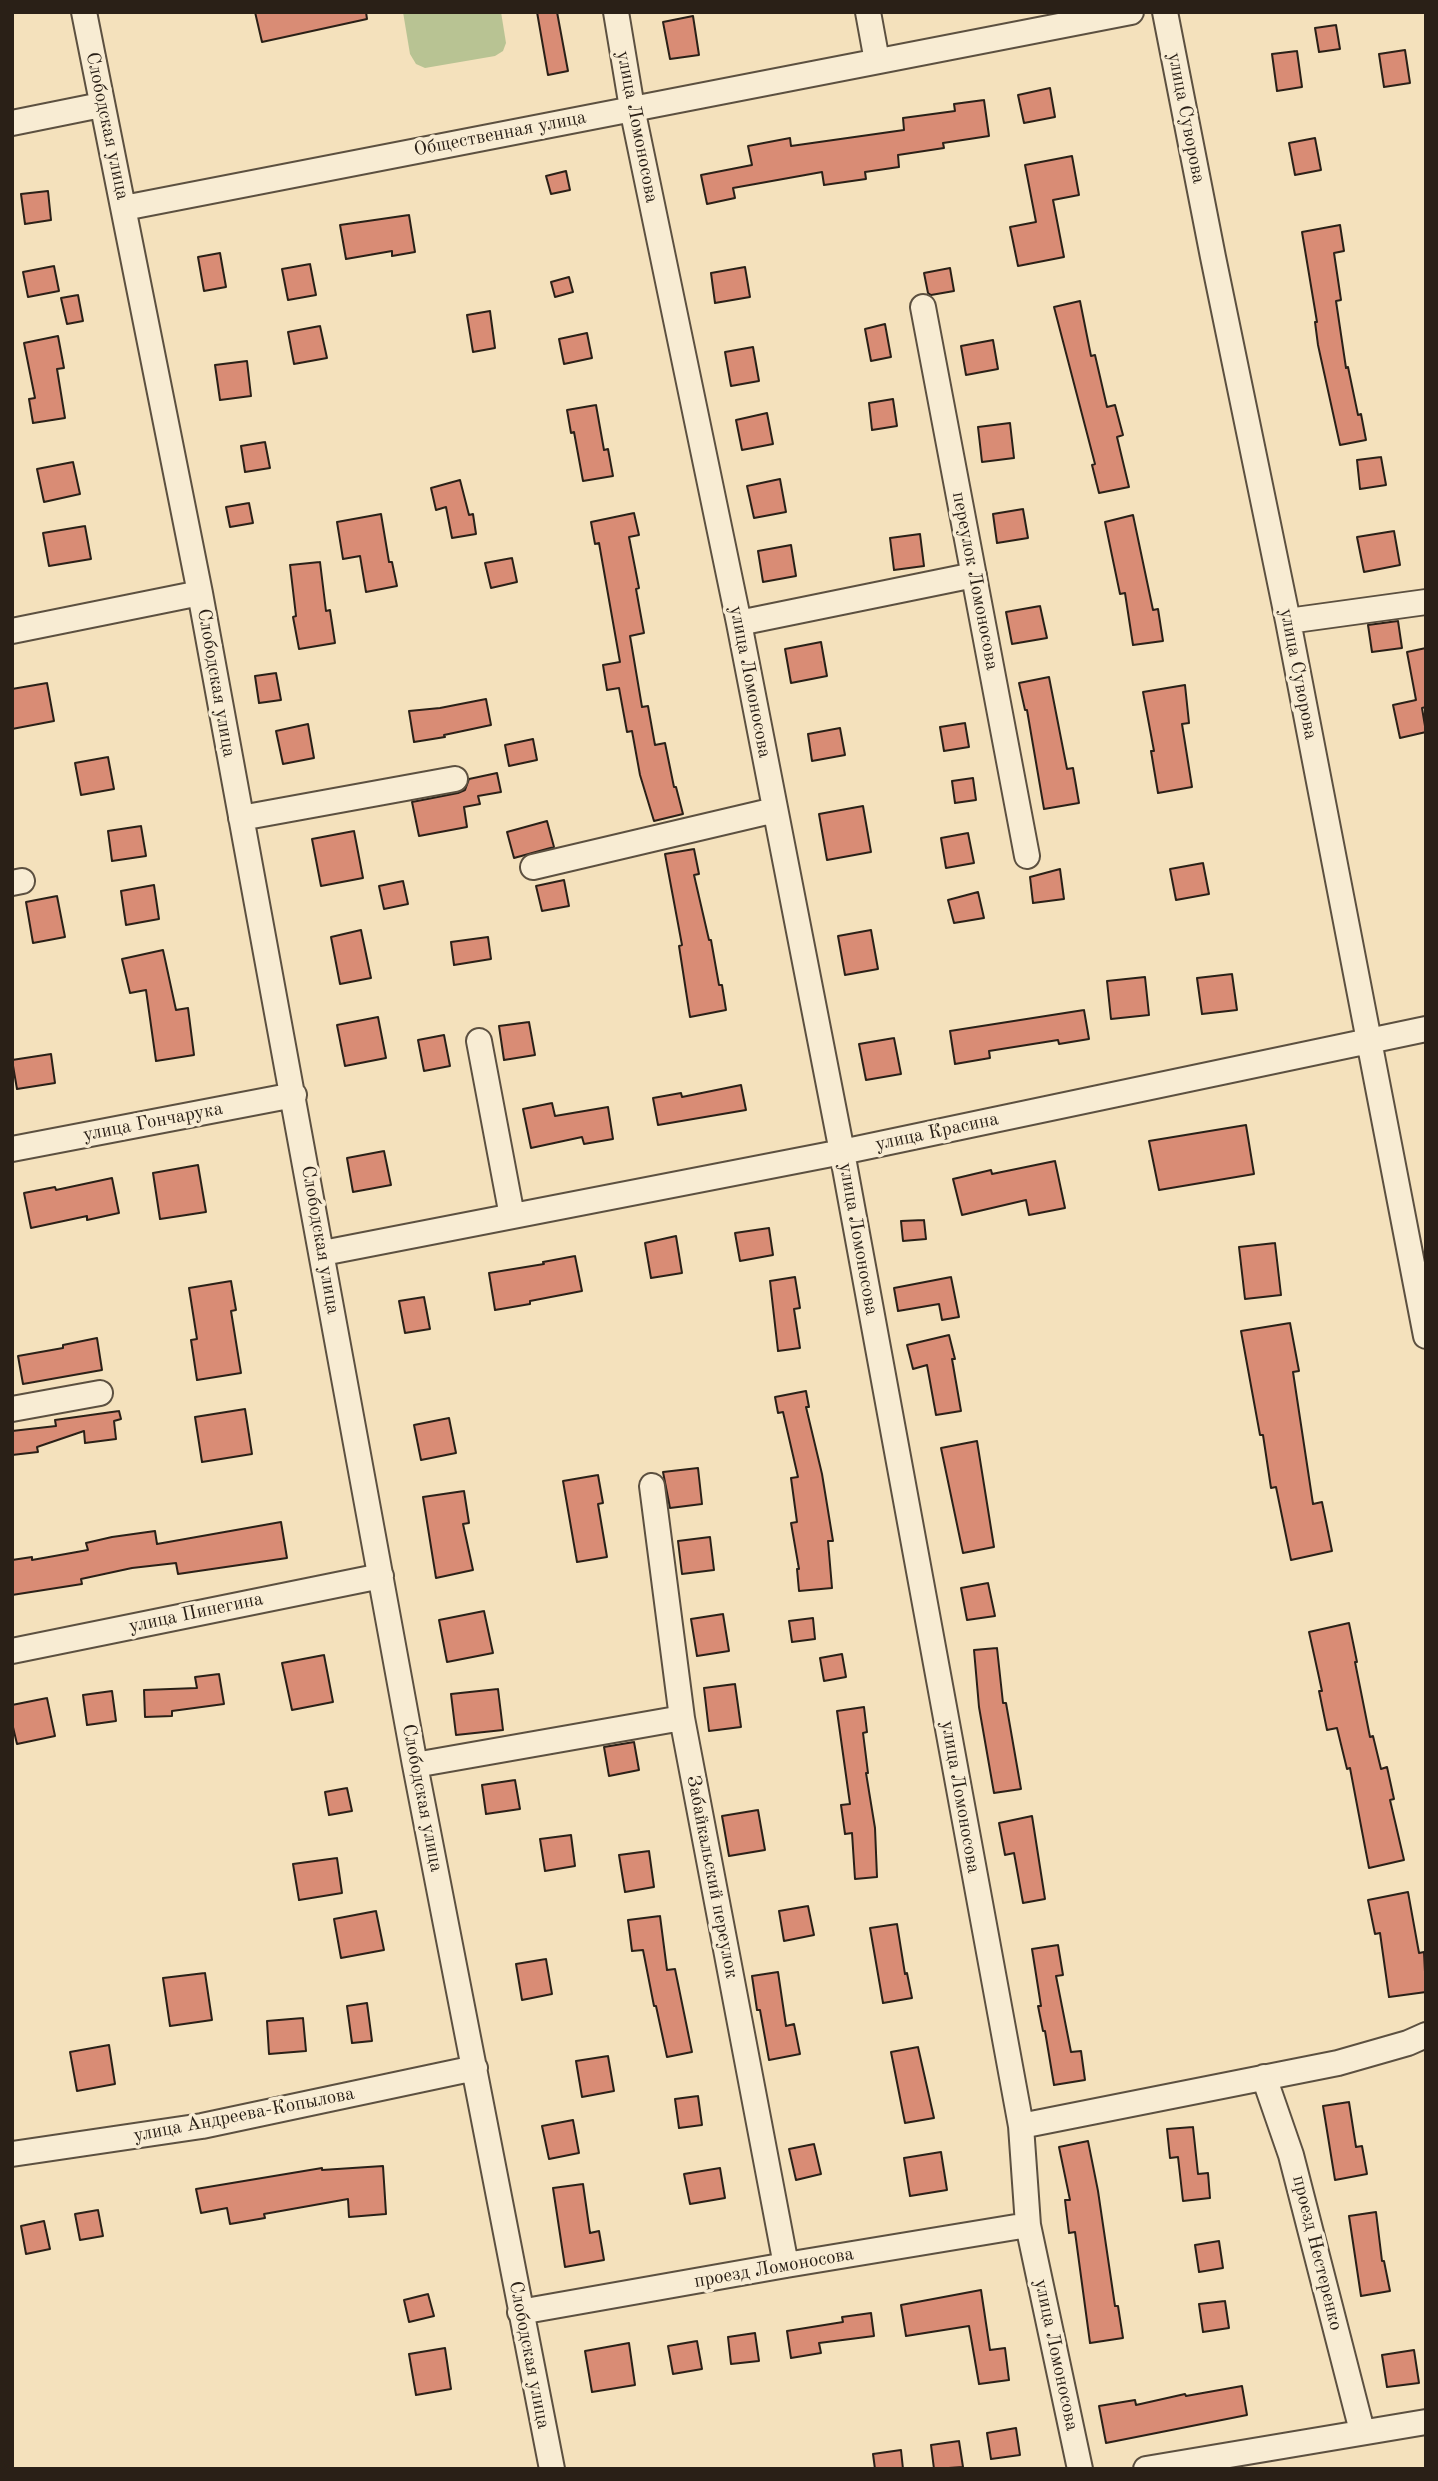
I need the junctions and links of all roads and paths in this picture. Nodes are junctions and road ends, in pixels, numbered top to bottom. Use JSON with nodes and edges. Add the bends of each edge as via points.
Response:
{"nodes":[{"id":1,"x":84,"y":12,"type":"edge"},
{"id":2,"x":616,"y":12,"type":"edge"},
{"id":3,"x":868,"y":12,"type":"edge"},
{"id":4,"x":1130,"y":12,"type":"edge"},
{"id":5,"x":1166,"y":12,"type":"edge"},
{"id":6,"x":877,"y":61,"type":"junction"},
{"id":7,"x":101,"y":105,"type":"junction"},
{"id":8,"x":632,"y":108,"type":"junction"},
{"id":9,"x":12,"y":123,"type":"edge"},
{"id":10,"x":124,"y":208,"type":"junction"},
{"id":11,"x":923,"y":307,"type":"dead end"},
{"id":12,"x":974,"y":575,"type":"junction"},
{"id":13,"x":200,"y":593,"type":"junction"},
{"id":14,"x":1426,"y":602,"type":"edge"},
{"id":15,"x":1288,"y":621,"type":"junction"},
{"id":16,"x":739,"y":623,"type":"junction"},
{"id":17,"x":12,"y":631,"type":"edge"},
{"id":18,"x":455,"y":779,"type":"dead end"},
{"id":19,"x":775,"y":810,"type":"junction"},
{"id":20,"x":241,"y":818,"type":"junction"},
{"id":21,"x":1027,"y":856,"type":"dead end"},
{"id":22,"x":533,"y":867,"type":"dead end"},
{"id":23,"x":1426,"y":1029,"type":"edge"},
{"id":24,"x":479,"y":1041,"type":"dead end"},
{"id":25,"x":1369,"y":1041,"type":"junction"},
{"id":26,"x":294,"y":1094,"type":"junction"},
{"id":27,"x":12,"y":1149,"type":"edge"},
{"id":28,"x":842,"y":1152,"type":"junction"},
{"id":29,"x":512,"y":1216,"type":"junction"},
{"id":30,"x":323,"y":1252,"type":"junction"},
{"id":31,"x":1426,"y":1336,"type":"edge"},
{"id":32,"x":100,"y":1392,"type":"dead end"},
{"id":33,"x":13,"y":1402,"type":"edge"},
{"id":34,"x":652,"y":1486,"type":"dead end"},
{"id":35,"x":381,"y":1576,"type":"junction"},
{"id":36,"x":12,"y":1651,"type":"edge"},
{"id":37,"x":682,"y":1718,"type":"junction"},
{"id":38,"x":415,"y":1765,"type":"junction"},
{"id":39,"x":1426,"y":2035,"type":"edge"},
{"id":40,"x":475,"y":2068,"type":"junction"},
{"id":41,"x":1264,"y":2077,"type":"junction"},
{"id":42,"x":1021,"y":2126,"type":"junction"},
{"id":43,"x":12,"y":2154,"type":"edge"},
{"id":44,"x":1028,"y":2225,"type":"junction"},
{"id":45,"x":786,"y":2265,"type":"junction"},
{"id":46,"x":520,"y":2312,"type":"junction"},
{"id":47,"x":1426,"y":2421,"type":"edge"},
{"id":48,"x":1362,"y":2431,"type":"junction"},
{"id":49,"x":552,"y":2469,"type":"edge"},
{"id":50,"x":1080,"y":2469,"type":"edge"},
{"id":51,"x":1146,"y":2469,"type":"edge"}],
"edges":[{"from":1,"to":7,"type":"street","name":"Слободская улица"},
{"from":2,"to":8,"type":"street","name":"улица Ломоносова"},
{"from":3,"to":6,"type":"street"},
{"from":4,"to":6,"type":"street","name":"Общественная улица"},
{"from":5,"to":15,"type":"street","name":"улица Суворова"},
{"from":6,"to":8,"type":"street","name":"Общественная улица"},
{"from":7,"to":9,"type":"street"},
{"from":7,"to":10,"type":"street","name":"Слободская улица"},
{"from":8,"to":10,"type":"street","name":"Общественная улица"},
{"from":8,"to":16,"type":"street","name":"улица Ломоносова"},
{"from":10,"to":13,"type":"street","name":"Слободская улица"},
{"from":11,"to":12,"type":"street","name":"переулок Ломоносова"},
{"from":12,"to":16,"type":"street"},
{"from":12,"to":21,"type":"street","name":"переулок Ломоносова"},
{"from":13,"to":17,"type":"street"},
{"from":13,"to":20,"type":"street","name":"Слободская улица"},
{"from":14,"to":15,"type":"street"},
{"from":15,"to":25,"type":"street","name":"улица Суворова"},
{"from":16,"to":19,"type":"street","name":"улица Ломоносова"},
{"from":18,"to":20,"type":"street"},
{"from":19,"to":22,"type":"street"},
{"from":19,"to":28,"type":"street","name":"улица Ломоносова"},
{"from":20,"to":26,"type":"street","name":"Слободская улица"},
{"from":23,"to":25,"type":"street","name":"улица Красина"},
{"from":24,"to":29,"type":"street"},
{"from":25,"to":28,"type":"street","name":"улица Красина"},
{"from":25,"to":31,"type":"street","name":"улица Суворова"},
{"from":26,"to":27,"type":"street","name":"улица Гончарука"},
{"from":26,"to":30,"type":"street","name":"Слободская улица"},
{"from":28,"to":29,"type":"street","name":"улица Красина"},
{"from":28,"to":42,"type":"street","name":"улица Ломоносова"},
{"from":29,"to":30,"type":"street","name":"улица Красина"},
{"from":30,"to":35,"type":"street","name":"Слободская улица"},
{"from":32,"to":33,"type":"street"},
{"from":34,"to":37,"type":"street","name":"Забайкальский переулок"},
{"from":35,"to":36,"type":"street","name":"улица Пинегина"},
{"from":35,"to":38,"type":"street","name":"Слободская улица"},
{"from":37,"to":38,"type":"street"},
{"from":37,"to":45,"type":"street","name":"Забайкальский переулок"},
{"from":38,"to":40,"type":"street","name":"Слободская улица"},
{"from":39,"to":41,"type":"street","via":[[1338,2063]]},
{"from":40,"to":43,"type":"street","name":"улица Андреева-Копылова","via":[[202,2126]]},
{"from":40,"to":46,"type":"street","name":"Слободская улица"},
{"from":41,"to":42,"type":"street"},
{"from":41,"to":48,"type":"street","name":"проезд Нестеренко","via":[[1292,2155]]},
{"from":42,"to":44,"type":"street","name":"улица Ломоносова"},
{"from":44,"to":45,"type":"street","name":"проезд Ломоносова"},
{"from":44,"to":50,"type":"street","name":"улица Ломоносова"},
{"from":45,"to":46,"type":"street","name":"проезд Ломоносова"},
{"from":46,"to":49,"type":"street","name":"Слободская улица"},
{"from":47,"to":48,"type":"street"},
{"from":48,"to":51,"type":"street"}]}
